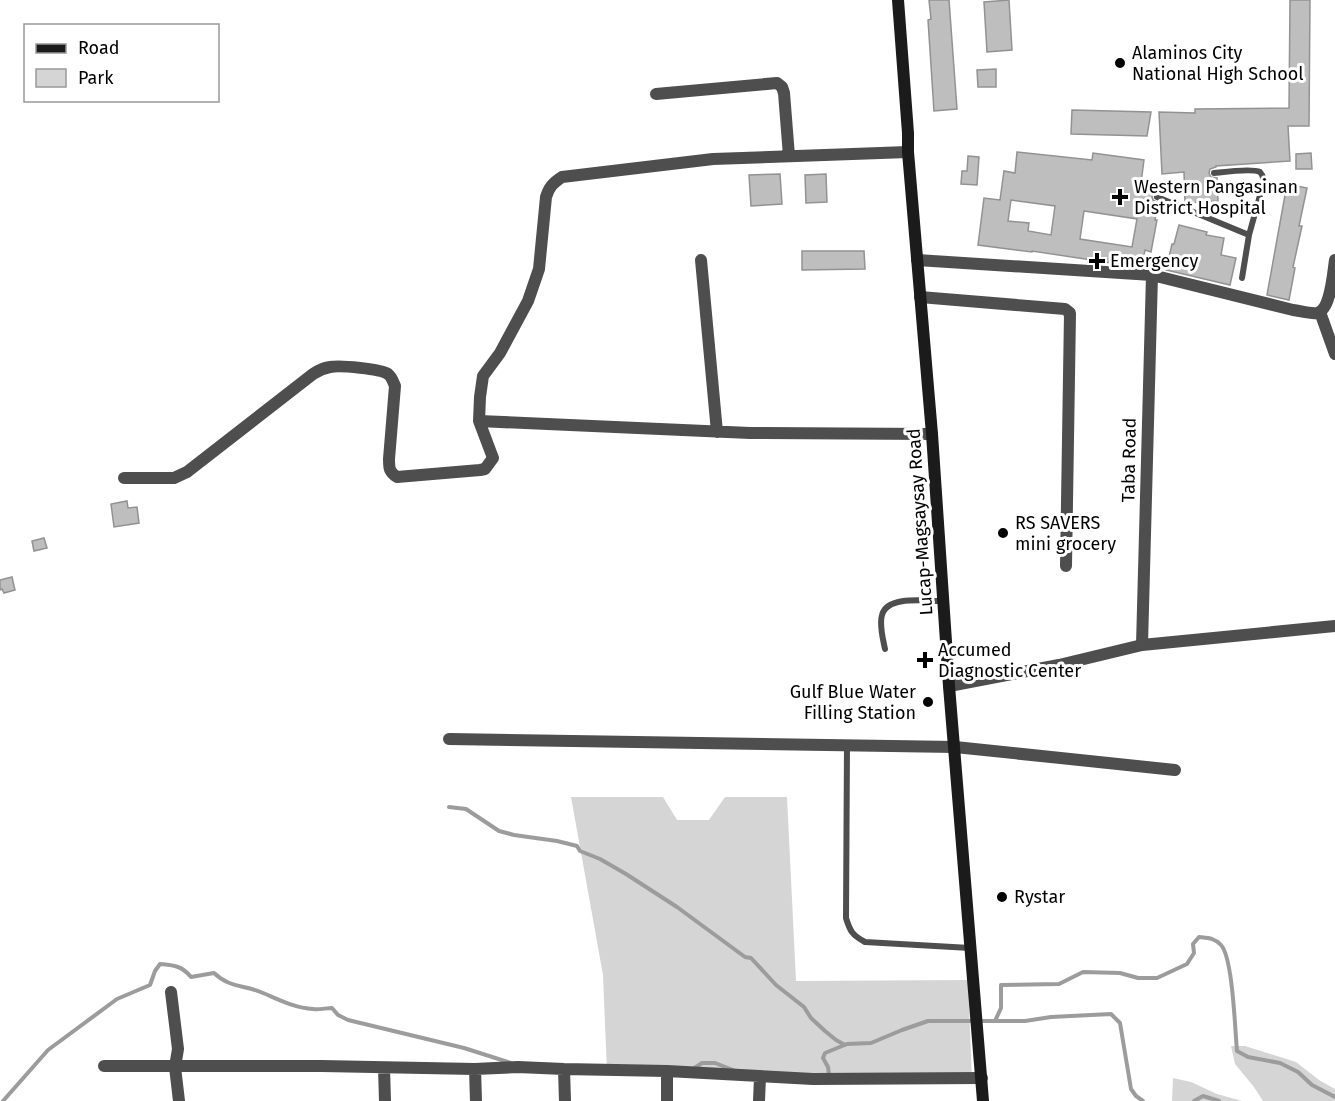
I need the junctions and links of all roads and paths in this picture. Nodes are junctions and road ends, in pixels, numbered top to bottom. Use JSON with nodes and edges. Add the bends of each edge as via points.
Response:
{"nodes":[{"id":1,"x":898,"y":0,"type":"edge"},
{"id":2,"x":656,"y":94,"type":"dead end"},
{"id":3,"x":908,"y":152,"type":"junction"},
{"id":4,"x":789,"y":156,"type":"junction"},
{"id":5,"x":1214,"y":173,"type":"dead end"},
{"id":6,"x":1157,"y":197,"type":"dead end"},
{"id":7,"x":1250,"y":236,"type":"junction"},
{"id":8,"x":700,"y":260,"type":"dead end"},
{"id":9,"x":917,"y":260,"type":"junction"},
{"id":10,"x":1335,"y":260,"type":"edge"},
{"id":11,"x":1152,"y":275,"type":"junction"},
{"id":12,"x":1242,"y":278,"type":"dead end"},
{"id":13,"x":1333,"y":287,"type":"edge"},
{"id":14,"x":920,"y":297,"type":"junction"},
{"id":15,"x":1320,"y":312,"type":"junction"},
{"id":16,"x":1335,"y":354,"type":"edge"},
{"id":17,"x":479,"y":421,"type":"junction"},
{"id":18,"x":717,"y":432,"type":"junction"},
{"id":19,"x":932,"y":434,"type":"junction"},
{"id":20,"x":124,"y":478,"type":"dead end"},
{"id":21,"x":1066,"y":566,"type":"dead end"},
{"id":22,"x":943,"y":601,"type":"junction"},
{"id":23,"x":1335,"y":626,"type":"edge"},
{"id":24,"x":1142,"y":645,"type":"junction"},
{"id":25,"x":885,"y":648,"type":"dead end"},
{"id":26,"x":949,"y":686,"type":"junction"},
{"id":27,"x":449,"y":739,"type":"dead end"},
{"id":28,"x":847,"y":744,"type":"junction"},
{"id":29,"x":955,"y":747,"type":"junction"},
{"id":30,"x":1175,"y":770,"type":"dead end"},
{"id":31,"x":971,"y":948,"type":"junction"},
{"id":32,"x":171,"y":992,"type":"dead end"},
{"id":33,"x":104,"y":1066,"type":"dead end"},
{"id":34,"x":175,"y":1067,"type":"junction"},
{"id":35,"x":384,"y":1068,"type":"junction"},
{"id":36,"x":475,"y":1069,"type":"junction"},
{"id":37,"x":564,"y":1070,"type":"junction"},
{"id":38,"x":668,"y":1071,"type":"junction"},
{"id":39,"x":760,"y":1077,"type":"junction"},
{"id":40,"x":982,"y":1078,"type":"junction"},
{"id":41,"x":179,"y":1101,"type":"edge"},
{"id":42,"x":385,"y":1101,"type":"edge"},
{"id":43,"x":476,"y":1101,"type":"edge"},
{"id":44,"x":565,"y":1101,"type":"edge"},
{"id":45,"x":667,"y":1101,"type":"edge"},
{"id":46,"x":759,"y":1101,"type":"edge"},
{"id":47,"x":983,"y":1101,"type":"edge"}],
"edges":[{"from":1,"to":3,"type":"street","name":"Lucap-Magsaysay Road"},
{"from":2,"to":4,"type":"street","via":[[777,83],[784,93]]},
{"from":3,"to":4,"type":"street"},
{"from":3,"to":9,"type":"street","name":"Lucap-Magsaysay Road"},
{"from":4,"to":17,"type":"street","via":[[713,159],[562,177],[555,182],[546,197],[539,269],[528,302],[483,376]]},
{"from":5,"to":7,"type":"lane","via":[[1250,171],[1263,175]]},
{"from":6,"to":7,"type":"lane"},
{"from":7,"to":12,"type":"lane"},
{"from":8,"to":18,"type":"street"},
{"from":9,"to":11,"type":"street"},
{"from":9,"to":14,"type":"street","name":"Lucap-Magsaysay Road"},
{"from":10,"to":13,"type":"street"},
{"from":11,"to":15,"type":"street","via":[[1293,310]]},
{"from":11,"to":24,"type":"street","name":"Taba Road"},
{"from":13,"to":15,"type":"street"},
{"from":14,"to":19,"type":"street","name":"Lucap-Magsaysay Road"},
{"from":14,"to":21,"type":"street","via":[[1065,309],[1070,313]]},
{"from":15,"to":16,"type":"street"},
{"from":17,"to":18,"type":"street"},
{"from":17,"to":20,"type":"street","via":[[493,458],[485,469],[397,477],[389,468],[395,386],[392,379],[373,369],[334,366],[313,374],[187,472],[174,478]]},
{"from":18,"to":19,"type":"street"},
{"from":19,"to":22,"type":"street","name":"Lucap-Magsaysay Road"},
{"from":22,"to":25,"type":"lane","via":[[899,601],[887,605],[881,619]]},
{"from":22,"to":26,"type":"street","name":"Lucap-Magsaysay Road"},
{"from":23,"to":24,"type":"street"},
{"from":24,"to":26,"type":"street"},
{"from":26,"to":29,"type":"street","name":"Lucap-Magsaysay Road"},
{"from":27,"to":28,"type":"street"},
{"from":28,"to":29,"type":"street"},
{"from":28,"to":31,"type":"lane","via":[[846,918],[850,930],[865,942]]},
{"from":29,"to":30,"type":"street"},
{"from":29,"to":31,"type":"street","name":"Lucap-Magsaysay Road"},
{"from":31,"to":40,"type":"street","name":"Lucap-Magsaysay Road"},
{"from":32,"to":34,"type":"street","via":[[178,1049]]},
{"from":33,"to":34,"type":"street"},
{"from":34,"to":35,"type":"street"},
{"from":34,"to":41,"type":"street"},
{"from":35,"to":36,"type":"street"},
{"from":35,"to":42,"type":"street"},
{"from":36,"to":37,"type":"street"},
{"from":36,"to":43,"type":"street"},
{"from":37,"to":38,"type":"street"},
{"from":37,"to":44,"type":"street"},
{"from":38,"to":39,"type":"street"},
{"from":38,"to":45,"type":"street"},
{"from":39,"to":40,"type":"street"},
{"from":39,"to":46,"type":"street"},
{"from":40,"to":47,"type":"street","name":"Lucap-Magsaysay Road"}]}
